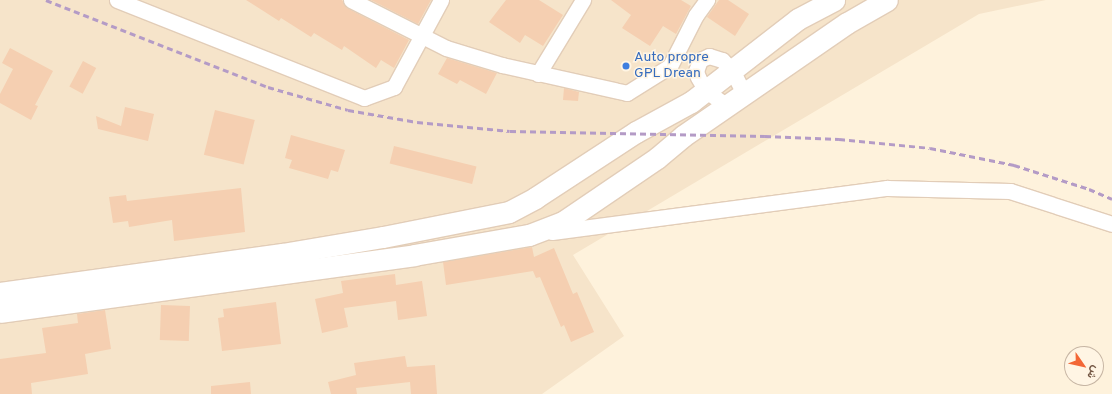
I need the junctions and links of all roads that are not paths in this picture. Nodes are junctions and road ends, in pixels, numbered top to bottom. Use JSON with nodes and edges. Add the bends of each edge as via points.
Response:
{"nodes":[{"id":1,"x":117,"y":0,"type":"edge"},
{"id":2,"x":351,"y":0,"type":"edge"},
{"id":3,"x":441,"y":0,"type":"edge"},
{"id":4,"x":583,"y":0,"type":"edge"},
{"id":5,"x":707,"y":0,"type":"edge"},
{"id":6,"x":834,"y":0,"type":"edge"},
{"id":7,"x":887,"y":0,"type":"edge"},
{"id":8,"x":421,"y":36,"type":"junction"},
{"id":9,"x":678,"y":49,"type":"junction"},
{"id":10,"x":700,"y":60,"type":"junction"},
{"id":11,"x":732,"y":70,"type":"junction"},
{"id":12,"x":538,"y":74,"type":"junction"},
{"id":13,"x":706,"y":91,"type":"junction"},
{"id":14,"x":744,"y":94,"type":"junction"},
{"id":15,"x":727,"y":106,"type":"junction"},
{"id":16,"x":1112,"y":224,"type":"edge"},
{"id":17,"x":529,"y":235,"type":"junction"},
{"id":18,"x":0,"y":293,"type":"edge"},
{"id":19,"x":0,"y":312,"type":"edge"}],
"edges":[{"from":1,"to":8,"type":"street","via":[[364,98],[394,87]]},
{"from":2,"to":8,"type":"street"},
{"from":3,"to":8,"type":"street"},
{"from":4,"to":12,"type":"street"},
{"from":5,"to":9,"type":"street"},
{"from":6,"to":11,"type":"main road","via":[[798,19]]},
{"from":7,"to":14,"type":"main road","via":[[847,23]]},
{"from":8,"to":12,"type":"street","via":[[446,48]]},
{"from":9,"to":10,"type":"street"},
{"from":9,"to":12,"type":"street","via":[[670,66],[627,93]]},
{"from":10,"to":11,"type":"street","via":[[709,56],[722,60]]},
{"from":10,"to":13,"type":"street","via":[[696,71]]},
{"from":11,"to":13,"type":"main road"},
{"from":11,"to":14,"type":"street"},
{"from":13,"to":15,"type":"street"},
{"from":13,"to":18,"type":"main road","via":[[509,212],[290,253]]},
{"from":14,"to":15,"type":"main road"},
{"from":15,"to":17,"type":"main road","via":[[563,222]]},
{"from":16,"to":17,"type":"street","via":[[1010,191],[887,188]]},
{"from":17,"to":19,"type":"main road","via":[[414,255]]}]}
